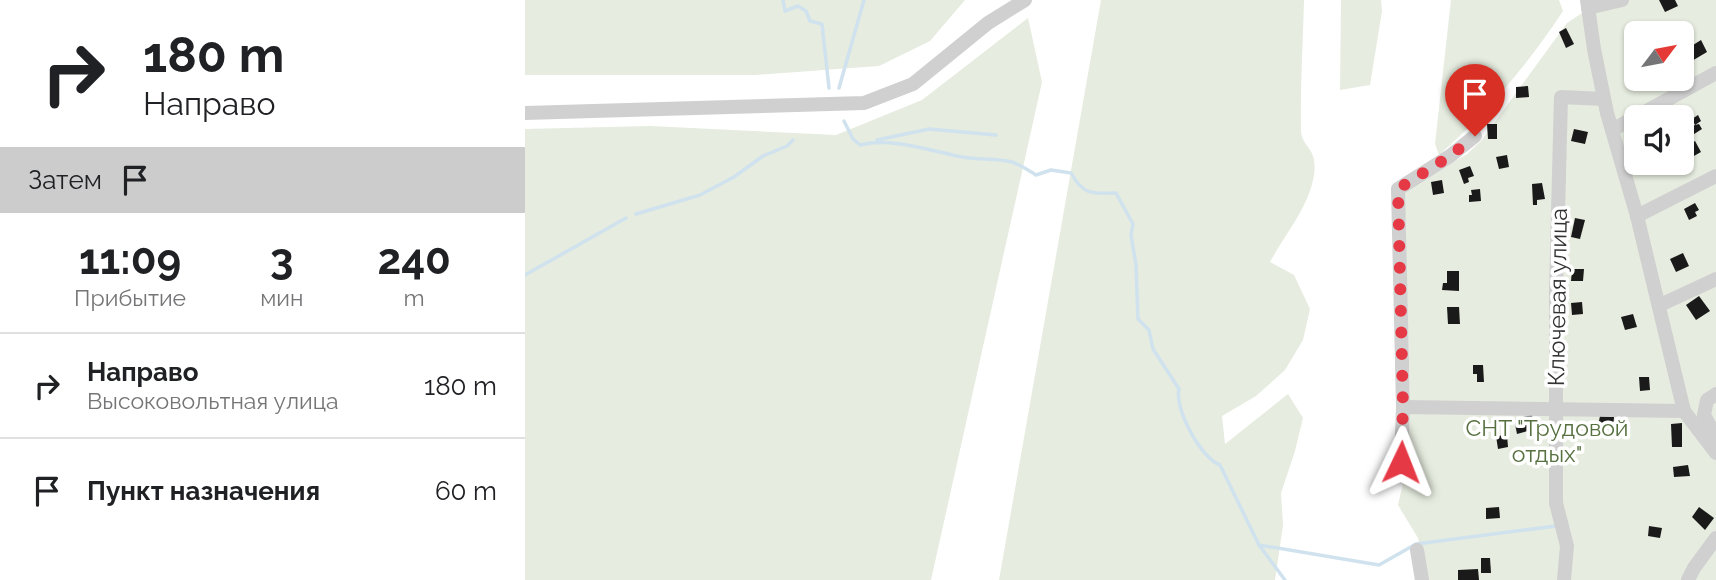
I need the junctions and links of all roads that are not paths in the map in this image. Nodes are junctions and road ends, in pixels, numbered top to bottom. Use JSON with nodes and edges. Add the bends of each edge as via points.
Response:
{"nodes":[{"id":1,"x":1025,"y":0,"type":"edge"},
{"id":2,"x":1622,"y":0,"type":"edge"},
{"id":3,"x":1588,"y":4,"type":"edge"},
{"id":4,"x":1716,"y":73,"type":"edge"},
{"id":5,"x":1604,"y":99,"type":"junction"},
{"id":6,"x":525,"y":113,"type":"edge"},
{"id":7,"x":1612,"y":130,"type":"junction"},
{"id":8,"x":1475,"y":136,"type":"dead end"},
{"id":9,"x":1716,"y":176,"type":"edge"},
{"id":10,"x":1637,"y":216,"type":"junction"},
{"id":11,"x":1716,"y":279,"type":"edge"},
{"id":12,"x":1660,"y":305,"type":"junction"},
{"id":13,"x":1716,"y":394,"type":"edge"},
{"id":14,"x":1403,"y":407,"type":"junction"},
{"id":15,"x":1556,"y":409,"type":"junction"},
{"id":16,"x":1684,"y":411,"type":"junction"},
{"id":17,"x":1716,"y":437,"type":"edge"},
{"id":18,"x":1716,"y":453,"type":"edge"},
{"id":19,"x":1401,"y":462,"type":"dead end"},
{"id":20,"x":1716,"y":538,"type":"edge"},
{"id":21,"x":1417,"y":550,"type":"dead end"},
{"id":22,"x":1422,"y":580,"type":"edge"},
{"id":23,"x":1564,"y":580,"type":"edge"},
{"id":24,"x":1688,"y":580,"type":"edge"}],
"edges":[{"from":1,"to":6,"type":"street","via":[[988,23],[913,84],[864,103]]},
{"from":2,"to":3,"type":"street"},
{"from":3,"to":5,"type":"street"},
{"from":4,"to":7,"type":"street"},
{"from":5,"to":7,"type":"street"},
{"from":5,"to":15,"type":"street","name":"Ключевая улица","via":[[1561,97]]},
{"from":7,"to":10,"type":"street"},
{"from":8,"to":14,"type":"street","via":[[1398,189]]},
{"from":9,"to":10,"type":"street"},
{"from":10,"to":12,"type":"street"},
{"from":11,"to":12,"type":"street"},
{"from":12,"to":16,"type":"street"},
{"from":13,"to":17,"type":"street","via":[[1707,400],[1704,415]]},
{"from":14,"to":15,"type":"street"},
{"from":14,"to":19,"type":"street"},
{"from":15,"to":16,"type":"street"},
{"from":15,"to":23,"type":"street","name":"Ключевая улица","via":[[1556,503],[1567,545]]},
{"from":16,"to":18,"type":"street"},
{"from":20,"to":24,"type":"street"},
{"from":21,"to":22,"type":"street"}]}
